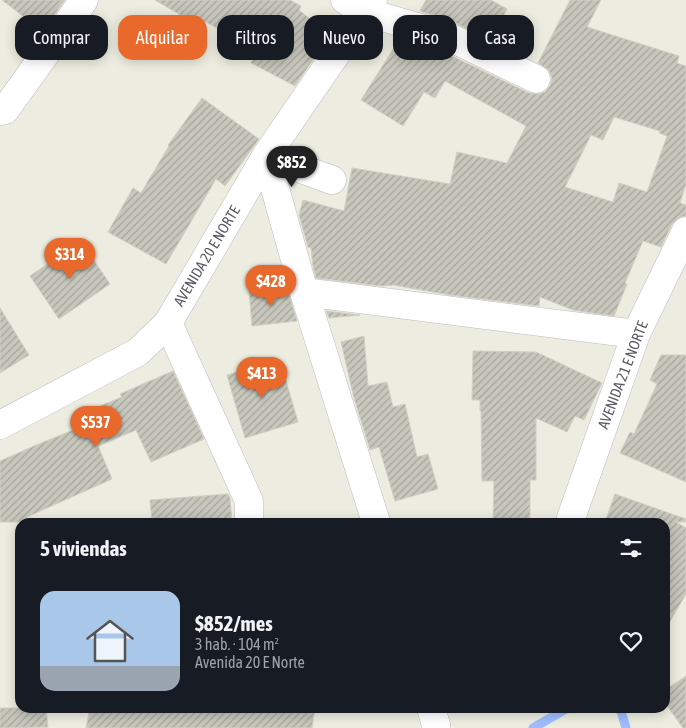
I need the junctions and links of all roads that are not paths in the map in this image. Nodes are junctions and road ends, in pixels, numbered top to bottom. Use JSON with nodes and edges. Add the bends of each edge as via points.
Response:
{"nodes":[{"id":1,"x":84,"y":0,"type":"edge"},
{"id":2,"x":361,"y":4,"type":"edge"},
{"id":3,"x":536,"y":78,"type":"dead end"},
{"id":4,"x":0,"y":111,"type":"edge"},
{"id":5,"x":266,"y":156,"type":"junction"},
{"id":6,"x":332,"y":180,"type":"dead end"},
{"id":7,"x":686,"y":231,"type":"edge"},
{"id":8,"x":304,"y":292,"type":"junction"},
{"id":9,"x":168,"y":323,"type":"junction"},
{"id":10,"x":636,"y":334,"type":"junction"},
{"id":11,"x":0,"y":425,"type":"edge"},
{"id":12,"x":249,"y":518,"type":"edge"},
{"id":13,"x":375,"y":518,"type":"edge"},
{"id":14,"x":571,"y":518,"type":"edge"}],
"edges":[{"from":1,"to":4,"type":"street","via":[[5,110]]},
{"from":2,"to":3,"type":"street","via":[[445,35]]},
{"from":2,"to":5,"type":"street","name":"AVENIDA 20 E NORTE"},
{"from":5,"to":6,"type":"street"},
{"from":5,"to":8,"type":"street"},
{"from":5,"to":9,"type":"street","name":"AVENIDA 20 E NORTE"},
{"from":7,"to":10,"type":"street","name":"AVENIDA 21 E NORTE"},
{"from":8,"to":10,"type":"street"},
{"from":8,"to":13,"type":"street"},
{"from":9,"to":11,"type":"street","name":"AVENIDA 20 E NORTE","via":[[138,352]]},
{"from":9,"to":12,"type":"street","via":[[249,500]]},
{"from":10,"to":14,"type":"street","name":"AVENIDA 21 E NORTE"}]}
